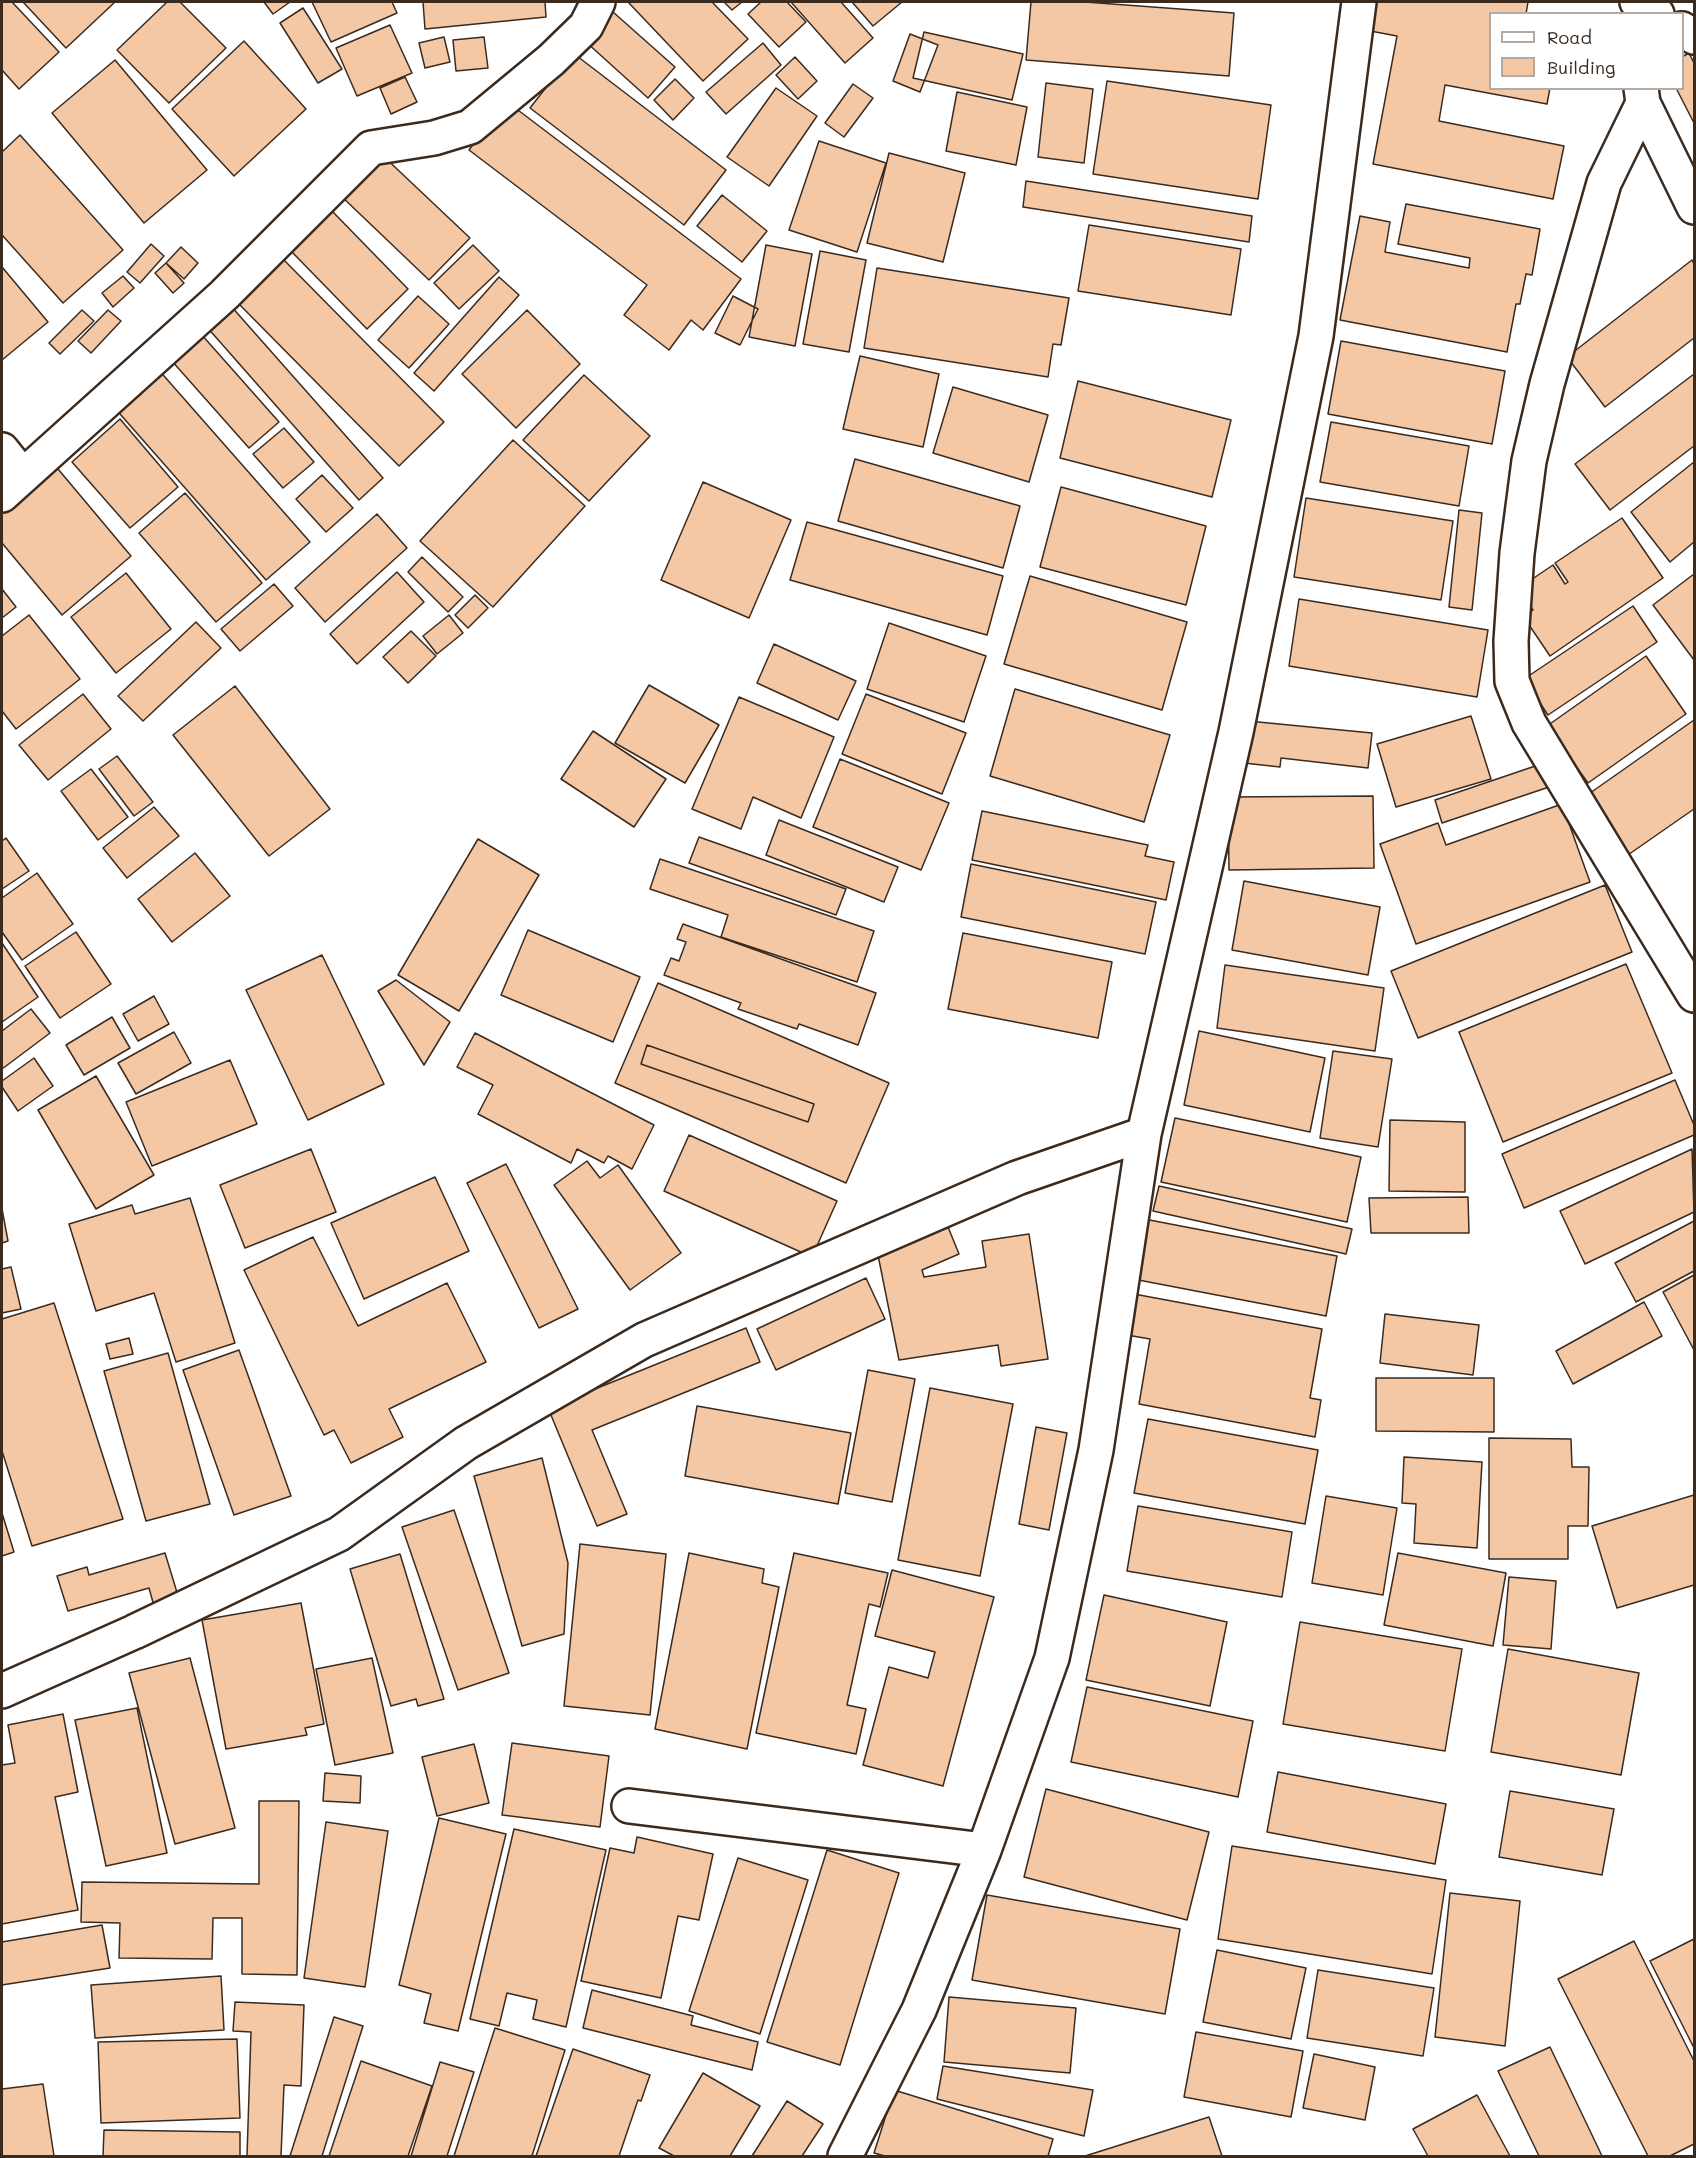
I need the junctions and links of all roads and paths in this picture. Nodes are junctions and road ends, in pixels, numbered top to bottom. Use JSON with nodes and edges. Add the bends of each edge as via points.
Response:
{"nodes":[{"id":1,"x":598,"y":2,"type":"edge"},
{"id":2,"x":1359,"y":2,"type":"edge"},
{"id":3,"x":1637,"y":2,"type":"edge"},
{"id":4,"x":1654,"y":12,"type":"edge"},
{"id":5,"x":1642,"y":96,"type":"edge"},
{"id":6,"x":1695,"y":207,"type":"edge"},
{"id":7,"x":2,"y":450,"type":"edge"},
{"id":8,"x":12,"y":485,"type":"edge"},
{"id":9,"x":1695,"y":995,"type":"edge"},
{"id":10,"x":1144,"y":1134,"type":"junction"},
{"id":11,"x":2,"y":1691,"type":"edge"},
{"id":12,"x":628,"y":1806,"type":"dead end"},
{"id":13,"x":984,"y":1850,"type":"junction"},
{"id":14,"x":844,"y":2157,"type":"edge"}],
"edges":[{"from":1,"to":8,"type":"street","via":[[586,26],[470,127],[434,138],[371,148],[224,295]]},
{"from":2,"to":10,"type":"street","via":[[1316,336],[1236,732]]},
{"from":3,"to":4,"type":"street"},
{"from":5,"to":6,"type":"street"},
{"from":5,"to":9,"type":"street","via":[[1604,183],[1529,461],[1517,553],[1512,681],[1529,723]]},
{"from":7,"to":8,"type":"street"},
{"from":10,"to":11,"type":"street","via":[[1017,1178],[645,1340],[466,1443],[339,1534]]},
{"from":10,"to":13,"type":"street","via":[[1096,1450],[1052,1658]]},
{"from":12,"to":13,"type":"street"},
{"from":13,"to":14,"type":"street","via":[[919,2010]]}]}
